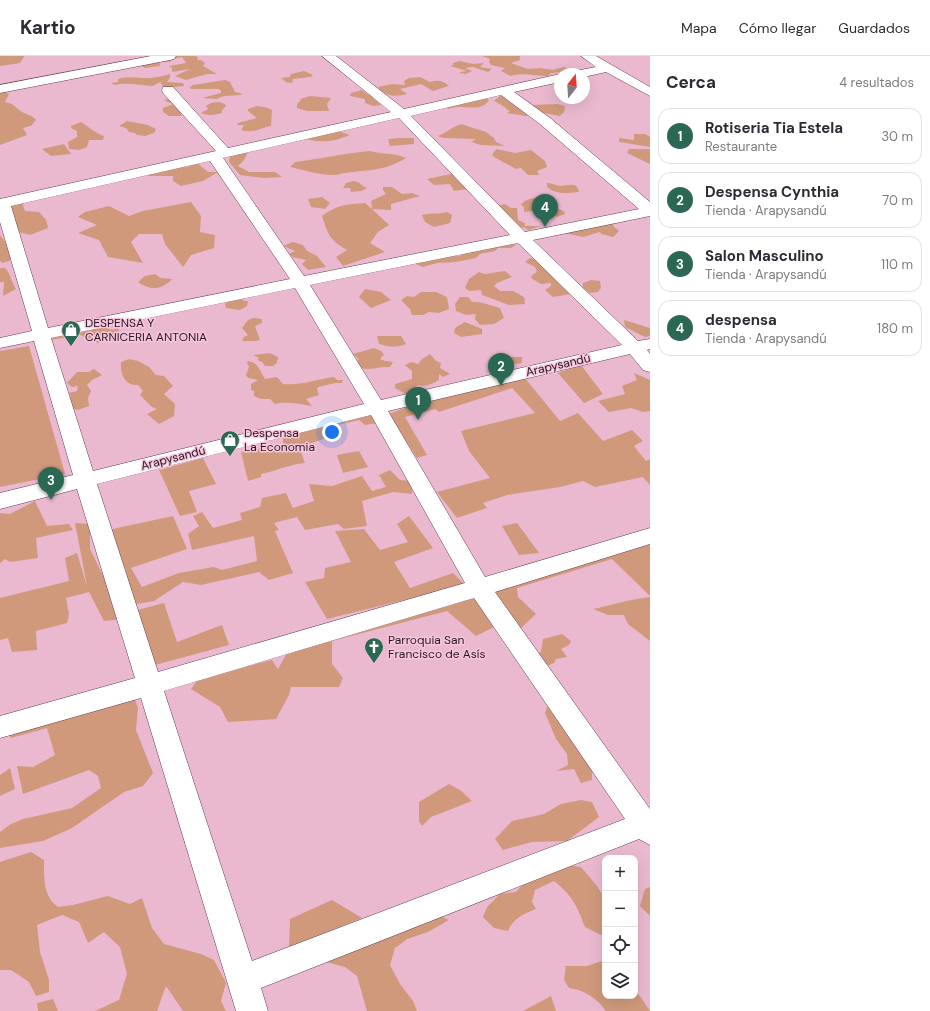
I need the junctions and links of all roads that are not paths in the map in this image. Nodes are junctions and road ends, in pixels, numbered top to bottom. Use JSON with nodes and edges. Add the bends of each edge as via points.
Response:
{"nodes":[{"id":1,"x":170,"y":56,"type":"edge"},
{"id":2,"x":328,"y":56,"type":"edge"},
{"id":3,"x":145,"y":58,"type":"edge"},
{"id":4,"x":591,"y":58,"type":"edge"},
{"id":5,"x":610,"y":62,"type":"edge"},
{"id":6,"x":590,"y":70,"type":"edge"},
{"id":7,"x":554,"y":79,"type":"edge"},
{"id":8,"x":0,"y":89,"type":"edge"},
{"id":9,"x":168,"y":90,"type":"dead end"},
{"id":10,"x":504,"y":91,"type":"junction"},
{"id":11,"x":650,"y":92,"type":"edge"},
{"id":12,"x":402,"y":114,"type":"junction"},
{"id":13,"x":220,"y":155,"type":"junction"},
{"id":14,"x":1,"y":204,"type":"edge"},
{"id":15,"x":650,"y":210,"type":"edge"},
{"id":16,"x":522,"y":238,"type":"junction"},
{"id":17,"x":300,"y":282,"type":"junction"},
{"id":18,"x":42,"y":334,"type":"junction"},
{"id":19,"x":0,"y":343,"type":"edge"},
{"id":20,"x":642,"y":345,"type":"edge"},
{"id":21,"x":650,"y":366,"type":"edge"},
{"id":22,"x":376,"y":407,"type":"junction"},
{"id":23,"x":85,"y":480,"type":"junction"},
{"id":24,"x":0,"y":501,"type":"edge"},
{"id":25,"x":650,"y":536,"type":"edge"},
{"id":26,"x":480,"y":588,"type":"junction"},
{"id":27,"x":150,"y":685,"type":"junction"},
{"id":28,"x":0,"y":727,"type":"edge"},
{"id":29,"x":648,"y":826,"type":"edge"},
{"id":30,"x":242,"y":980,"type":"junction"},
{"id":31,"x":252,"y":1011,"type":"edge"}],
"edges":[{"from":1,"to":3,"type":"street"},
{"from":2,"to":12,"type":"street"},
{"from":3,"to":8,"type":"street"},
{"from":4,"to":5,"type":"street"},
{"from":5,"to":6,"type":"street"},
{"from":5,"to":11,"type":"street"},
{"from":7,"to":10,"type":"street"},
{"from":9,"to":13,"type":"street"},
{"from":10,"to":12,"type":"street"},
{"from":10,"to":15,"type":"street","via":[[545,121]]},
{"from":12,"to":13,"type":"street"},
{"from":12,"to":16,"type":"street"},
{"from":13,"to":14,"type":"street"},
{"from":13,"to":17,"type":"street"},
{"from":14,"to":18,"type":"street"},
{"from":15,"to":16,"type":"street"},
{"from":16,"to":17,"type":"street"},
{"from":16,"to":20,"type":"street"},
{"from":17,"to":18,"type":"street"},
{"from":17,"to":22,"type":"street"},
{"from":18,"to":19,"type":"street"},
{"from":18,"to":23,"type":"street"},
{"from":20,"to":21,"type":"street"},
{"from":20,"to":22,"type":"street","name":"Arapysandú"},
{"from":22,"to":23,"type":"street","name":"Arapysandú"},
{"from":22,"to":26,"type":"street"},
{"from":23,"to":24,"type":"street","name":"Arapysandú"},
{"from":23,"to":27,"type":"street"},
{"from":25,"to":26,"type":"street"},
{"from":26,"to":27,"type":"street"},
{"from":26,"to":29,"type":"street"},
{"from":27,"to":28,"type":"street"},
{"from":27,"to":30,"type":"street"},
{"from":29,"to":30,"type":"street"},
{"from":30,"to":31,"type":"street"}]}
